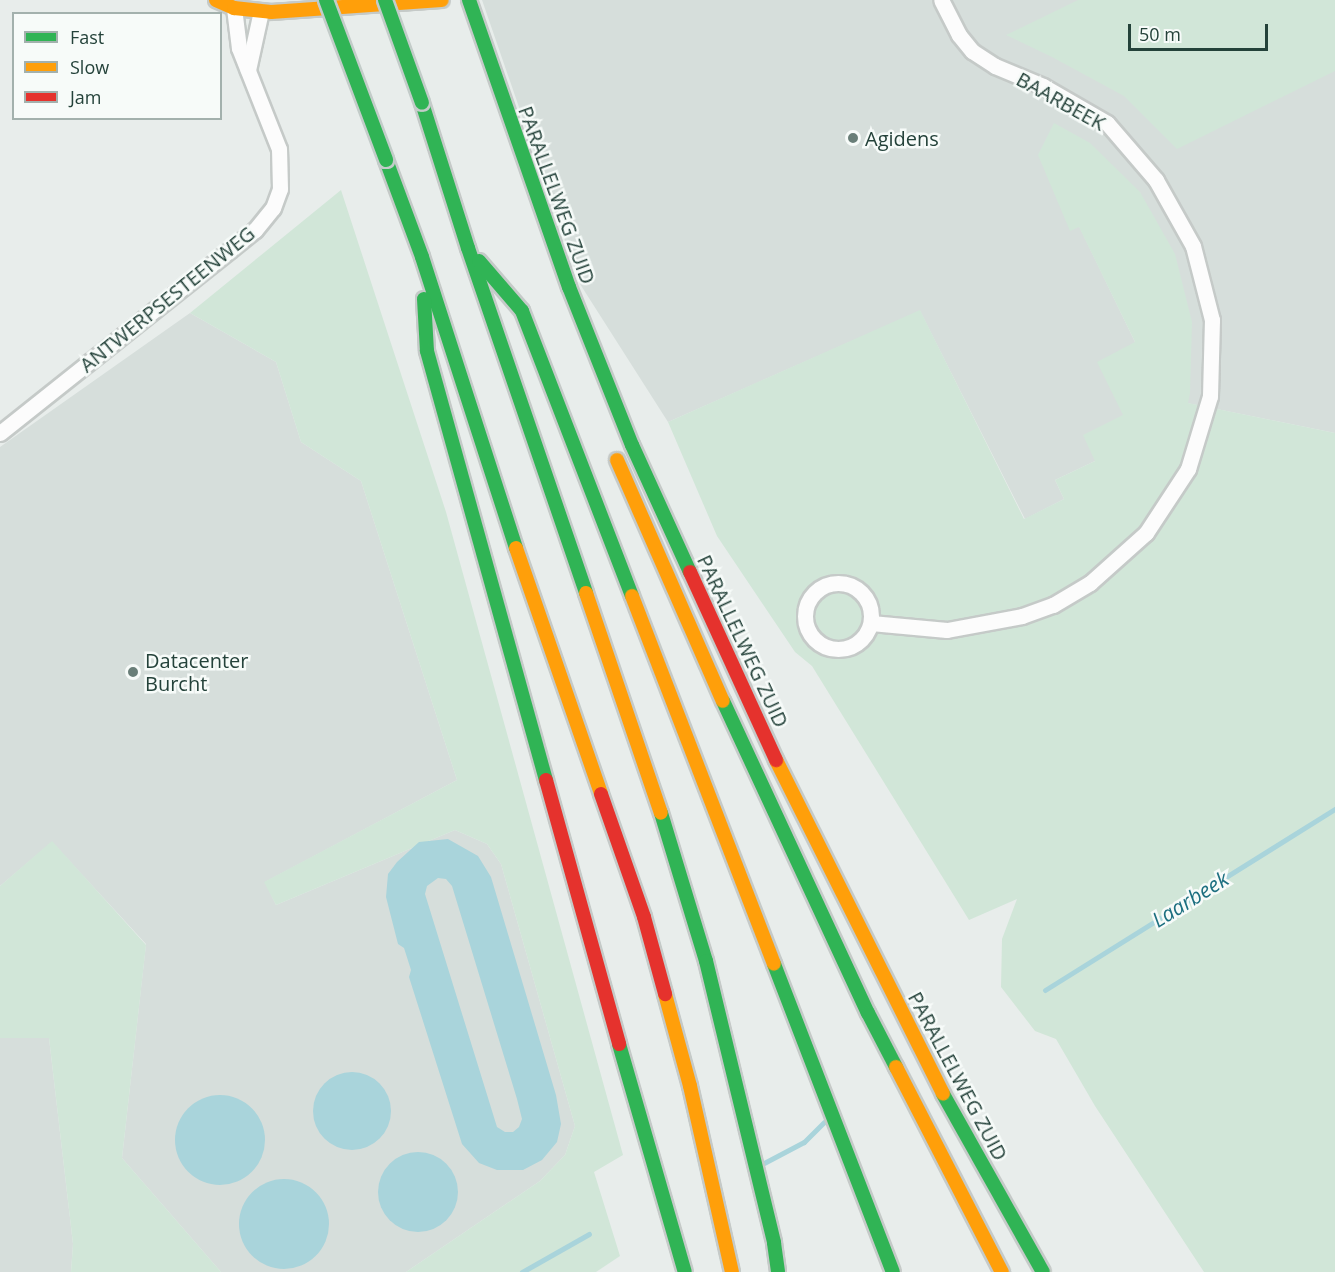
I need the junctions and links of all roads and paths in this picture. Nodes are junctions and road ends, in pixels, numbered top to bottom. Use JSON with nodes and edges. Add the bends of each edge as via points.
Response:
{"nodes":[{"id":1,"x":216,"y":0,"type":"edge"},
{"id":2,"x":326,"y":0,"type":"edge"},
{"id":3,"x":385,"y":0,"type":"edge"},
{"id":4,"x":442,"y":0,"type":"edge"},
{"id":5,"x":469,"y":0,"type":"edge"},
{"id":6,"x":941,"y":0,"type":"edge"},
{"id":7,"x":234,"y":8,"type":"junction"},
{"id":8,"x":261,"y":10,"type":"junction"},
{"id":9,"x":248,"y":70,"type":"junction"},
{"id":10,"x":468,"y":248,"type":"junction"},
{"id":11,"x":422,"y":258,"type":"junction"},
{"id":12,"x":0,"y":433,"type":"edge"},
{"id":13,"x":612,"y":447,"type":"dead end"},
{"id":14,"x":871,"y":623,"type":"junction"},
{"id":15,"x":685,"y":1272,"type":"edge"},
{"id":16,"x":732,"y":1272,"type":"edge"},
{"id":17,"x":778,"y":1272,"type":"edge"},
{"id":18,"x":893,"y":1272,"type":"edge"},
{"id":19,"x":1002,"y":1272,"type":"edge"},
{"id":20,"x":1043,"y":1272,"type":"edge"}],
"edges":[{"from":1,"to":7,"type":"main road"},
{"from":2,"to":11,"type":"main road","bridge":true},
{"from":3,"to":10,"type":"main road","bridge":true},
{"from":4,"to":8,"type":"main road"},
{"from":5,"to":20,"type":"main road","name":"PARALLELWEG ZUID","via":[[569,287],[632,445],[786,782],[891,995]]},
{"from":6,"to":14,"type":"street","name":"BAARBEEK","via":[[972,51],[1107,123],[1155,180],[1193,246],[1204,288],[1212,320],[1210,396],[1188,469],[1146,533],[1090,583],[1053,605],[1022,616],[947,630]]},
{"from":7,"to":8,"type":"main road"},
{"from":7,"to":9,"type":"street","name":"ANTWERPSESTEENWEG","via":[[239,48]]},
{"from":8,"to":9,"type":"street"},
{"from":9,"to":12,"type":"street","name":"ANTWERPSESTEENWEG","via":[[279,149],[280,189],[269,213],[255,230]]},
{"from":10,"to":17,"type":"main road","via":[[662,815],[706,961]]},
{"from":10,"to":18,"type":"main road","via":[[522,311]]},
{"from":11,"to":15,"type":"main road","via":[[427,351]]},
{"from":11,"to":16,"type":"main road","via":[[494,485],[644,917],[690,1086]]},
{"from":13,"to":19,"type":"main road","name":"PARALLELWEG ZUID","via":[[704,661],[868,1013]]},
{"from":14,"to":14,"type":"street","via":[[868,599],[849,583],[824,585],[807,603],[805,615],[810,632],[822,645],[834,649],[858,644]]}]}
